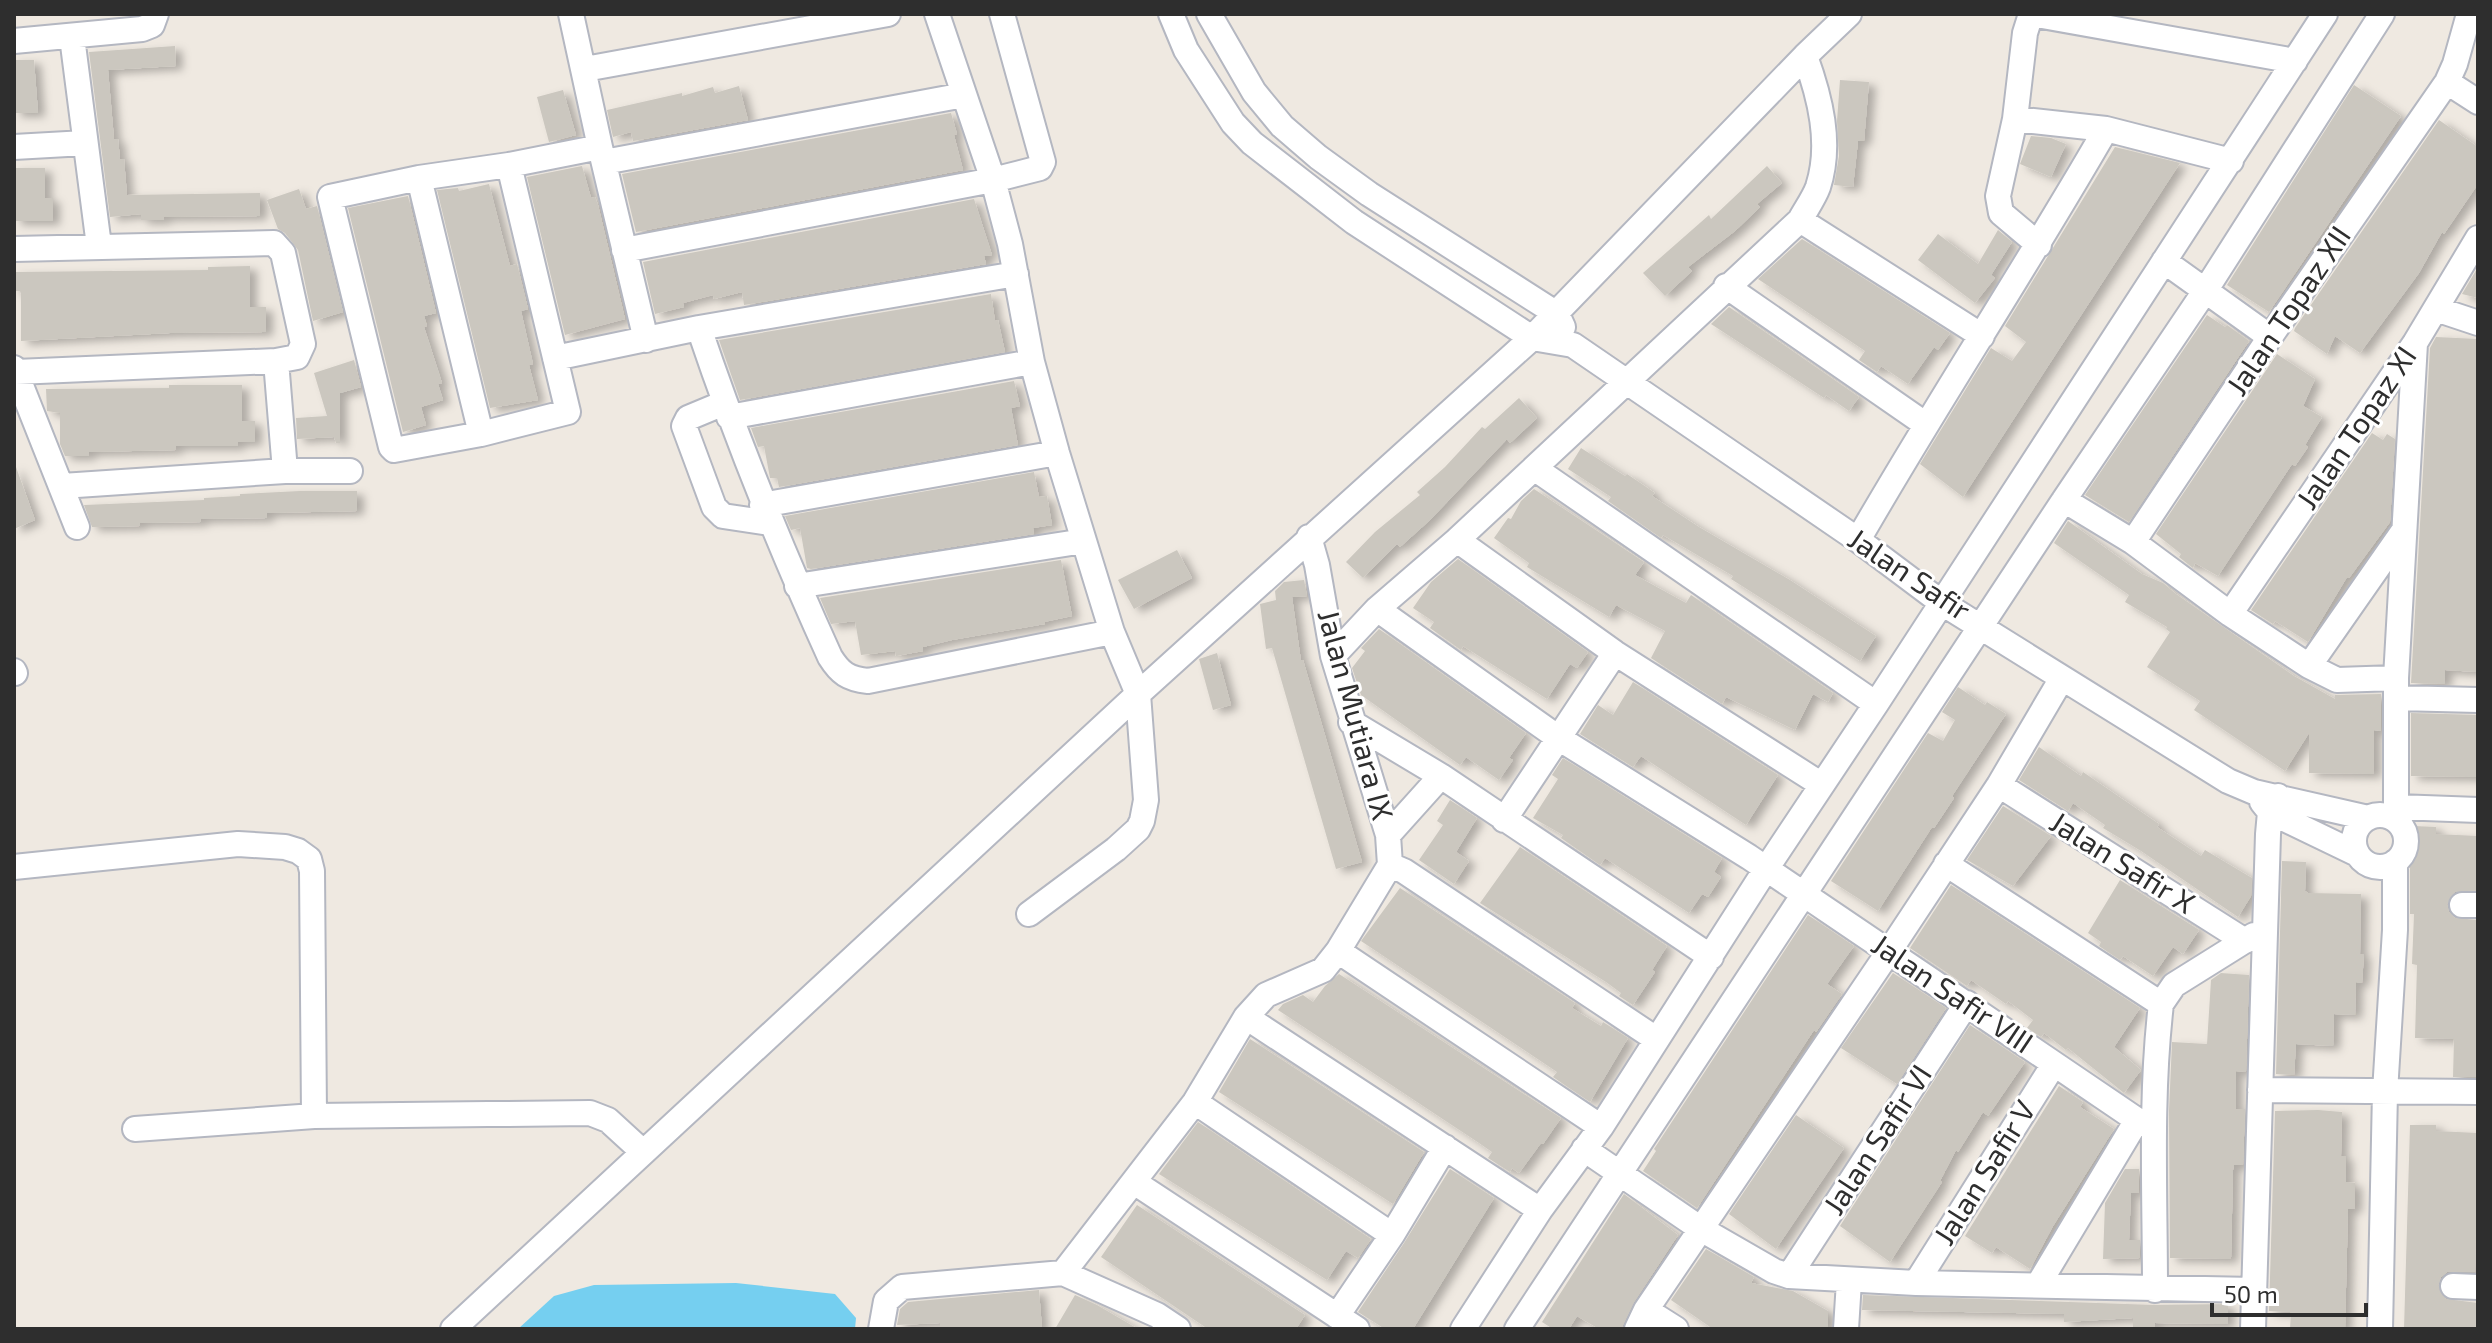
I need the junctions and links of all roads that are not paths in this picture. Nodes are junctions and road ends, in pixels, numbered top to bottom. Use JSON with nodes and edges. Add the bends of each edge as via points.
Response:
{"nodes":[{"id":1,"x":156,"y":14,"type":"edge"},
{"id":2,"x":571,"y":14,"type":"edge"},
{"id":3,"x":888,"y":14,"type":"edge"},
{"id":4,"x":937,"y":14,"type":"edge"},
{"id":5,"x":1002,"y":14,"type":"edge"},
{"id":6,"x":1171,"y":14,"type":"edge"},
{"id":7,"x":1209,"y":14,"type":"edge"},
{"id":8,"x":1849,"y":14,"type":"edge"},
{"id":9,"x":2031,"y":14,"type":"edge"},
{"id":10,"x":2325,"y":14,"type":"edge"},
{"id":11,"x":2382,"y":14,"type":"edge"},
{"id":12,"x":2469,"y":14,"type":"edge"},
{"id":13,"x":72,"y":37,"type":"junction"},
{"id":14,"x":14,"y":41,"type":"edge"},
{"id":15,"x":1805,"y":56,"type":"junction"},
{"id":16,"x":2295,"y":61,"type":"junction"},
{"id":17,"x":585,"y":69,"type":"junction"},
{"id":18,"x":2447,"y":82,"type":"junction"},
{"id":19,"x":964,"y":95,"type":"junction"},
{"id":20,"x":2478,"y":102,"type":"edge"},
{"id":21,"x":2015,"y":119,"type":"junction"},
{"id":22,"x":2106,"y":129,"type":"junction"},
{"id":23,"x":85,"y":143,"type":"junction"},
{"id":24,"x":14,"y":147,"type":"edge"},
{"id":25,"x":602,"y":154,"type":"junction"},
{"id":26,"x":2231,"y":161,"type":"junction"},
{"id":27,"x":509,"y":165,"type":"junction"},
{"id":28,"x":419,"y":178,"type":"junction"},
{"id":29,"x":993,"y":180,"type":"junction"},
{"id":30,"x":1800,"y":220,"type":"junction"},
{"id":31,"x":2478,"y":238,"type":"edge"},
{"id":32,"x":2039,"y":245,"type":"junction"},
{"id":33,"x":99,"y":246,"type":"junction"},
{"id":34,"x":14,"y":249,"type":"edge"},
{"id":35,"x":624,"y":250,"type":"junction"},
{"id":36,"x":2164,"y":261,"type":"junction"},
{"id":37,"x":1016,"y":274,"type":"junction"},
{"id":38,"x":1726,"y":286,"type":"junction"},
{"id":39,"x":2205,"y":291,"type":"junction"},
{"id":40,"x":2436,"y":309,"type":"junction"},
{"id":41,"x":1557,"y":314,"type":"junction"},
{"id":42,"x":2478,"y":323,"type":"edge"},
{"id":43,"x":699,"y":328,"type":"junction"},
{"id":44,"x":1982,"y":336,"type":"junction"},
{"id":45,"x":2270,"y":337,"type":"junction"},
{"id":46,"x":1532,"y":338,"type":"junction"},
{"id":47,"x":646,"y":340,"type":"junction"},
{"id":48,"x":2415,"y":343,"type":"junction"},
{"id":49,"x":1573,"y":345,"type":"junction"},
{"id":50,"x":555,"y":358,"type":"junction"},
{"id":51,"x":276,"y":361,"type":"junction"},
{"id":52,"x":1032,"y":362,"type":"junction"},
{"id":53,"x":15,"y":370,"type":"edge"},
{"id":54,"x":1626,"y":380,"type":"junction"},
{"id":55,"x":726,"y":410,"type":"junction"},
{"id":56,"x":1925,"y":424,"type":"junction"},
{"id":57,"x":481,"y":434,"type":"junction"},
{"id":58,"x":1057,"y":453,"type":"junction"},
{"id":59,"x":1534,"y":468,"type":"junction"},
{"id":60,"x":285,"y":471,"type":"junction"},
{"id":61,"x":350,"y":471,"type":"dead end"},
{"id":62,"x":62,"y":486,"type":"junction"},
{"id":63,"x":2064,"y":500,"type":"junction"},
{"id":64,"x":766,"y":514,"type":"junction"},
{"id":65,"x":77,"y":527,"type":"dead end"},
{"id":66,"x":2405,"y":528,"type":"junction"},
{"id":67,"x":1309,"y":537,"type":"junction"},
{"id":68,"x":1457,"y":540,"type":"junction"},
{"id":69,"x":1858,"y":540,"type":"junction"},
{"id":70,"x":1084,"y":541,"type":"junction"},
{"id":71,"x":2133,"y":542,"type":"junction"},
{"id":72,"x":797,"y":586,"type":"junction"},
{"id":73,"x":1942,"y":603,"type":"junction"},
{"id":74,"x":1377,"y":609,"type":"junction"},
{"id":75,"x":2230,"y":614,"type":"junction"},
{"id":76,"x":1983,"y":626,"type":"junction"},
{"id":77,"x":1112,"y":632,"type":"junction"},
{"id":78,"x":1615,"y":653,"type":"junction"},
{"id":79,"x":1333,"y":656,"type":"junction"},
{"id":80,"x":2309,"y":666,"type":"junction"},
{"id":81,"x":2062,"y":678,"type":"junction"},
{"id":82,"x":2396,"y":688,"type":"junction"},
{"id":83,"x":1138,"y":694,"type":"junction"},
{"id":84,"x":2478,"y":700,"type":"edge"},
{"id":85,"x":1876,"y":704,"type":"junction"},
{"id":86,"x":1351,"y":722,"type":"junction"},
{"id":87,"x":1560,"y":739,"type":"junction"},
{"id":88,"x":1441,"y":776,"type":"junction"},
{"id":89,"x":1822,"y":785,"type":"junction"},
{"id":90,"x":1999,"y":785,"type":"junction"},
{"id":91,"x":2267,"y":800,"type":"junction"},
{"id":92,"x":2478,"y":810,"type":"edge"},
{"id":93,"x":2396,"y":814,"type":"junction"},
{"id":94,"x":2368,"y":818,"type":"junction"},
{"id":95,"x":1504,"y":820,"type":"junction"},
{"id":96,"x":1388,"y":835,"type":"junction"},
{"id":97,"x":2357,"y":854,"type":"junction"},
{"id":98,"x":2395,"y":862,"type":"junction"},
{"id":99,"x":1946,"y":864,"type":"junction"},
{"id":100,"x":1390,"y":865,"type":"junction"},
{"id":101,"x":14,"y":867,"type":"edge"},
{"id":102,"x":1766,"y":869,"type":"junction"},
{"id":103,"x":1805,"y":895,"type":"junction"},
{"id":104,"x":1029,"y":914,"type":"dead end"},
{"id":105,"x":2254,"y":935,"type":"junction"},
{"id":106,"x":1890,"y":950,"type":"junction"},
{"id":107,"x":1338,"y":951,"type":"junction"},
{"id":108,"x":1711,"y":957,"type":"junction"},
{"id":109,"x":1967,"y":1003,"type":"junction"},
{"id":110,"x":2161,"y":1004,"type":"junction"},
{"id":111,"x":1246,"y":1017,"type":"junction"},
{"id":112,"x":1656,"y":1039,"type":"junction"},
{"id":113,"x":2054,"y":1064,"type":"junction"},
{"id":114,"x":2260,"y":1090,"type":"junction"},
{"id":115,"x":2385,"y":1092,"type":"junction"},
{"id":116,"x":2478,"y":1092,"type":"edge"},
{"id":117,"x":1195,"y":1102,"type":"junction"},
{"id":118,"x":314,"y":1116,"type":"junction"},
{"id":119,"x":2146,"y":1120,"type":"junction"},
{"id":120,"x":1601,"y":1127,"type":"junction"},
{"id":121,"x":135,"y":1129,"type":"dead end"},
{"id":122,"x":1445,"y":1147,"type":"junction"},
{"id":123,"x":1584,"y":1149,"type":"junction"},
{"id":124,"x":643,"y":1152,"type":"junction"},
{"id":125,"x":1619,"y":1173,"type":"junction"},
{"id":126,"x":1134,"y":1182,"type":"junction"},
{"id":127,"x":1540,"y":1210,"type":"junction"},
{"id":128,"x":1701,"y":1229,"type":"junction"},
{"id":129,"x":1392,"y":1235,"type":"junction"},
{"id":130,"x":1063,"y":1273,"type":"junction"},
{"id":131,"x":1789,"y":1276,"type":"junction"},
{"id":132,"x":1849,"y":1281,"type":"junction"},
{"id":133,"x":1916,"y":1283,"type":"junction"},
{"id":134,"x":2038,"y":1285,"type":"junction"},
{"id":135,"x":2453,"y":1286,"type":"dead end"},
{"id":136,"x":2478,"y":1287,"type":"edge"},
{"id":137,"x":2155,"y":1290,"type":"junction"},
{"id":138,"x":2254,"y":1290,"type":"junction"},
{"id":139,"x":1641,"y":1319,"type":"edge"},
{"id":140,"x":1154,"y":1322,"type":"edge"},
{"id":141,"x":1347,"y":1322,"type":"edge"},
{"id":142,"x":1520,"y":1328,"type":"edge"},
{"id":143,"x":453,"y":1329,"type":"edge"},
{"id":144,"x":881,"y":1329,"type":"edge"},
{"id":145,"x":1178,"y":1329,"type":"edge"},
{"id":146,"x":1463,"y":1329,"type":"edge"},
{"id":147,"x":1676,"y":1329,"type":"edge"},
{"id":148,"x":1846,"y":1329,"type":"edge"},
{"id":149,"x":2253,"y":1329,"type":"edge"},
{"id":150,"x":2380,"y":1329,"type":"edge"}],
"edges":[{"from":1,"to":13,"type":"street","via":[[152,25],[142,29]]},
{"from":2,"to":17,"type":"street"},
{"from":3,"to":17,"type":"street"},
{"from":4,"to":19,"type":"street"},
{"from":5,"to":29,"type":"street","via":[[1043,162],[1036,169]]},
{"from":6,"to":46,"type":"street","via":[[1209,87],[1252,143],[1354,222]]},
{"from":7,"to":41,"type":"street","via":[[1254,92],[1282,126],[1369,194]]},
{"from":8,"to":15,"type":"street"},
{"from":9,"to":16,"type":"street"},
{"from":9,"to":21,"type":"street"},
{"from":10,"to":16,"type":"street"},
{"from":11,"to":39,"type":"street"},
{"from":12,"to":18,"type":"street","name":"Jalan Topaz XII"},
{"from":13,"to":14,"type":"street"},
{"from":13,"to":23,"type":"street"},
{"from":15,"to":30,"type":"street","via":[[1822,112],[1824,152],[1818,188]]},
{"from":15,"to":41,"type":"street"},
{"from":16,"to":26,"type":"street"},
{"from":17,"to":25,"type":"street"},
{"from":18,"to":20,"type":"street"},
{"from":18,"to":45,"type":"street","name":"Jalan Topaz XII"},
{"from":19,"to":25,"type":"street"},
{"from":19,"to":29,"type":"street"},
{"from":21,"to":22,"type":"street"},
{"from":21,"to":32,"type":"street","via":[[1998,196],[2001,213]]},
{"from":22,"to":26,"type":"street"},
{"from":22,"to":32,"type":"street"},
{"from":23,"to":24,"type":"street"},
{"from":23,"to":33,"type":"street"},
{"from":25,"to":27,"type":"street"},
{"from":25,"to":35,"type":"street"},
{"from":26,"to":36,"type":"street"},
{"from":27,"to":28,"type":"street"},
{"from":27,"to":50,"type":"street"},
{"from":28,"to":57,"type":"street"},
{"from":28,"to":57,"type":"street","via":[[335,194],[330,202],[392,449]]},
{"from":29,"to":35,"type":"street"},
{"from":29,"to":37,"type":"street"},
{"from":30,"to":38,"type":"street"},
{"from":30,"to":44,"type":"street"},
{"from":31,"to":40,"type":"street","name":"Jalan Topaz XI"},
{"from":32,"to":44,"type":"street"},
{"from":33,"to":34,"type":"street"},
{"from":33,"to":51,"type":"street","via":[[274,243],[283,253],[303,344],[297,357]]},
{"from":35,"to":47,"type":"street"},
{"from":36,"to":39,"type":"street"},
{"from":36,"to":73,"type":"street"},
{"from":37,"to":43,"type":"street"},
{"from":37,"to":52,"type":"street"},
{"from":38,"to":54,"type":"street"},
{"from":38,"to":56,"type":"street"},
{"from":39,"to":45,"type":"street"},
{"from":39,"to":63,"type":"street"},
{"from":40,"to":42,"type":"street"},
{"from":40,"to":48,"type":"street","name":"Jalan Topaz XI"},
{"from":41,"to":46,"type":"street"},
{"from":41,"to":49,"type":"street"},
{"from":43,"to":47,"type":"street"},
{"from":43,"to":55,"type":"street"},
{"from":44,"to":56,"type":"street"},
{"from":45,"to":71,"type":"street","name":"Jalan Topaz XII"},
{"from":46,"to":49,"type":"street"},
{"from":46,"to":67,"type":"street"},
{"from":47,"to":50,"type":"street"},
{"from":48,"to":66,"type":"street"},
{"from":48,"to":75,"type":"street","name":"Jalan Topaz XI"},
{"from":49,"to":54,"type":"street","name":"Jalan Safir"},
{"from":50,"to":57,"type":"street","via":[[568,412]]},
{"from":51,"to":53,"type":"street"},
{"from":51,"to":60,"type":"street"},
{"from":52,"to":55,"type":"street"},
{"from":52,"to":58,"type":"street"},
{"from":53,"to":62,"type":"street"},
{"from":54,"to":59,"type":"street"},
{"from":54,"to":69,"type":"street","name":"Jalan Safir"},
{"from":55,"to":64,"type":"street"},
{"from":55,"to":64,"type":"street","via":[[688,418],[684,426],[712,502],[723,516]]},
{"from":56,"to":69,"type":"street"},
{"from":58,"to":64,"type":"street"},
{"from":58,"to":70,"type":"street"},
{"from":59,"to":68,"type":"street"},
{"from":59,"to":85,"type":"street"},
{"from":60,"to":61,"type":"street"},
{"from":60,"to":62,"type":"street"},
{"from":62,"to":65,"type":"street"},
{"from":63,"to":71,"type":"street"},
{"from":63,"to":76,"type":"street"},
{"from":64,"to":72,"type":"street"},
{"from":66,"to":80,"type":"street"},
{"from":66,"to":82,"type":"street"},
{"from":67,"to":79,"type":"street","name":"Jalan Mutiara IX"},
{"from":67,"to":83,"type":"street"},
{"from":68,"to":74,"type":"street"},
{"from":68,"to":78,"type":"street"},
{"from":69,"to":73,"type":"street","name":"Jalan Safir"},
{"from":70,"to":72,"type":"street"},
{"from":70,"to":77,"type":"street"},
{"from":71,"to":75,"type":"street"},
{"from":72,"to":77,"type":"street","via":[[838,670],[857,680]]},
{"from":73,"to":76,"type":"street","name":"Jalan Safir"},
{"from":73,"to":85,"type":"street"},
{"from":74,"to":79,"type":"street"},
{"from":74,"to":87,"type":"street","name":"Jalan Safir VIII"},
{"from":75,"to":80,"type":"street"},
{"from":76,"to":81,"type":"street","name":"Jalan Safir"},
{"from":76,"to":103,"type":"street"},
{"from":77,"to":83,"type":"street"},
{"from":78,"to":87,"type":"street"},
{"from":78,"to":89,"type":"street"},
{"from":79,"to":86,"type":"street","name":"Jalan Mutiara IX"},
{"from":80,"to":82,"type":"street","via":[[2337,680]]},
{"from":81,"to":90,"type":"street"},
{"from":81,"to":91,"type":"street","name":"Jalan Safir"},
{"from":82,"to":84,"type":"street"},
{"from":82,"to":93,"type":"street"},
{"from":83,"to":104,"type":"street","via":[[1146,800],[1142,821],[1116,849]]},
{"from":83,"to":124,"type":"street"},
{"from":85,"to":89,"type":"street"},
{"from":86,"to":88,"type":"street"},
{"from":86,"to":96,"type":"street","name":"Jalan Mutiara IX"},
{"from":87,"to":95,"type":"street"},
{"from":87,"to":102,"type":"street","name":"Jalan Safir VIII"},
{"from":88,"to":95,"type":"street"},
{"from":88,"to":96,"type":"street"},
{"from":89,"to":102,"type":"street"},
{"from":90,"to":99,"type":"street"},
{"from":90,"to":105,"type":"street","name":"Jalan Safir X"},
{"from":91,"to":94,"type":"street","name":"Jalan Safir"},
{"from":91,"to":97,"type":"street","name":"Jalan Safir"},
{"from":91,"to":105,"type":"street"},
{"from":92,"to":93,"type":"street"},
{"from":93,"to":94,"type":"street"},
{"from":93,"to":98,"type":"street","via":[[2406,841]]},
{"from":94,"to":97,"type":"street","via":[[2355,833]]},
{"from":95,"to":108,"type":"street"},
{"from":96,"to":100,"type":"street","name":"Jalan Mutiara IX"},
{"from":97,"to":98,"type":"street","via":[[2378,867]]},
{"from":98,"to":115,"type":"street"},
{"from":99,"to":106,"type":"street"},
{"from":99,"to":110,"type":"street"},
{"from":100,"to":107,"type":"street"},
{"from":100,"to":112,"type":"street"},
{"from":101,"to":118,"type":"street","via":[[238,844],[285,847],[304,854],[312,884]]},
{"from":102,"to":103,"type":"street","name":"Jalan Safir VIII"},
{"from":102,"to":108,"type":"street"},
{"from":103,"to":106,"type":"street","name":"Jalan Safir VIII"},
{"from":103,"to":125,"type":"street"},
{"from":105,"to":110,"type":"street","via":[[2174,985]]},
{"from":105,"to":114,"type":"street"},
{"from":106,"to":109,"type":"street","name":"Jalan Safir VIII"},
{"from":106,"to":128,"type":"street"},
{"from":107,"to":111,"type":"street","via":[[1323,970],[1266,995]]},
{"from":107,"to":120,"type":"street"},
{"from":108,"to":112,"type":"street"},
{"from":109,"to":113,"type":"street","name":"Jalan Safir VIII"},
{"from":109,"to":131,"type":"street","name":"Jalan Safir VI"},
{"from":110,"to":119,"type":"street"},
{"from":111,"to":117,"type":"street"},
{"from":111,"to":122,"type":"street"},
{"from":112,"to":120,"type":"street"},
{"from":113,"to":119,"type":"street","name":"Jalan Safir VIII"},
{"from":113,"to":133,"type":"street","name":"Jalan Safir V"},
{"from":114,"to":115,"type":"street"},
{"from":114,"to":138,"type":"street"},
{"from":115,"to":116,"type":"street"},
{"from":115,"to":150,"type":"street"},
{"from":117,"to":126,"type":"street"},
{"from":117,"to":129,"type":"street"},
{"from":118,"to":121,"type":"street"},
{"from":118,"to":124,"type":"street","via":[[590,1113],[608,1120]]},
{"from":119,"to":134,"type":"street"},
{"from":119,"to":137,"type":"street"},
{"from":120,"to":123,"type":"street"},
{"from":122,"to":127,"type":"street"},
{"from":122,"to":129,"type":"street"},
{"from":123,"to":125,"type":"street"},
{"from":123,"to":127,"type":"street"},
{"from":124,"to":143,"type":"street"},
{"from":125,"to":128,"type":"street"},
{"from":125,"to":142,"type":"street"},
{"from":126,"to":130,"type":"street"},
{"from":126,"to":141,"type":"street"},
{"from":127,"to":146,"type":"street"},
{"from":128,"to":131,"type":"street"},
{"from":128,"to":139,"type":"street"},
{"from":129,"to":141,"type":"street"},
{"from":130,"to":140,"type":"street"},
{"from":130,"to":144,"type":"street","via":[[902,1287],[886,1301]]},
{"from":131,"to":132,"type":"street"},
{"from":132,"to":133,"type":"street"},
{"from":132,"to":148,"type":"street"},
{"from":133,"to":134,"type":"street"},
{"from":134,"to":137,"type":"street"},
{"from":135,"to":136,"type":"street"},
{"from":137,"to":138,"type":"street"},
{"from":138,"to":149,"type":"street"},
{"from":139,"to":147,"type":"street"},
{"from":140,"to":145,"type":"street"}]}
